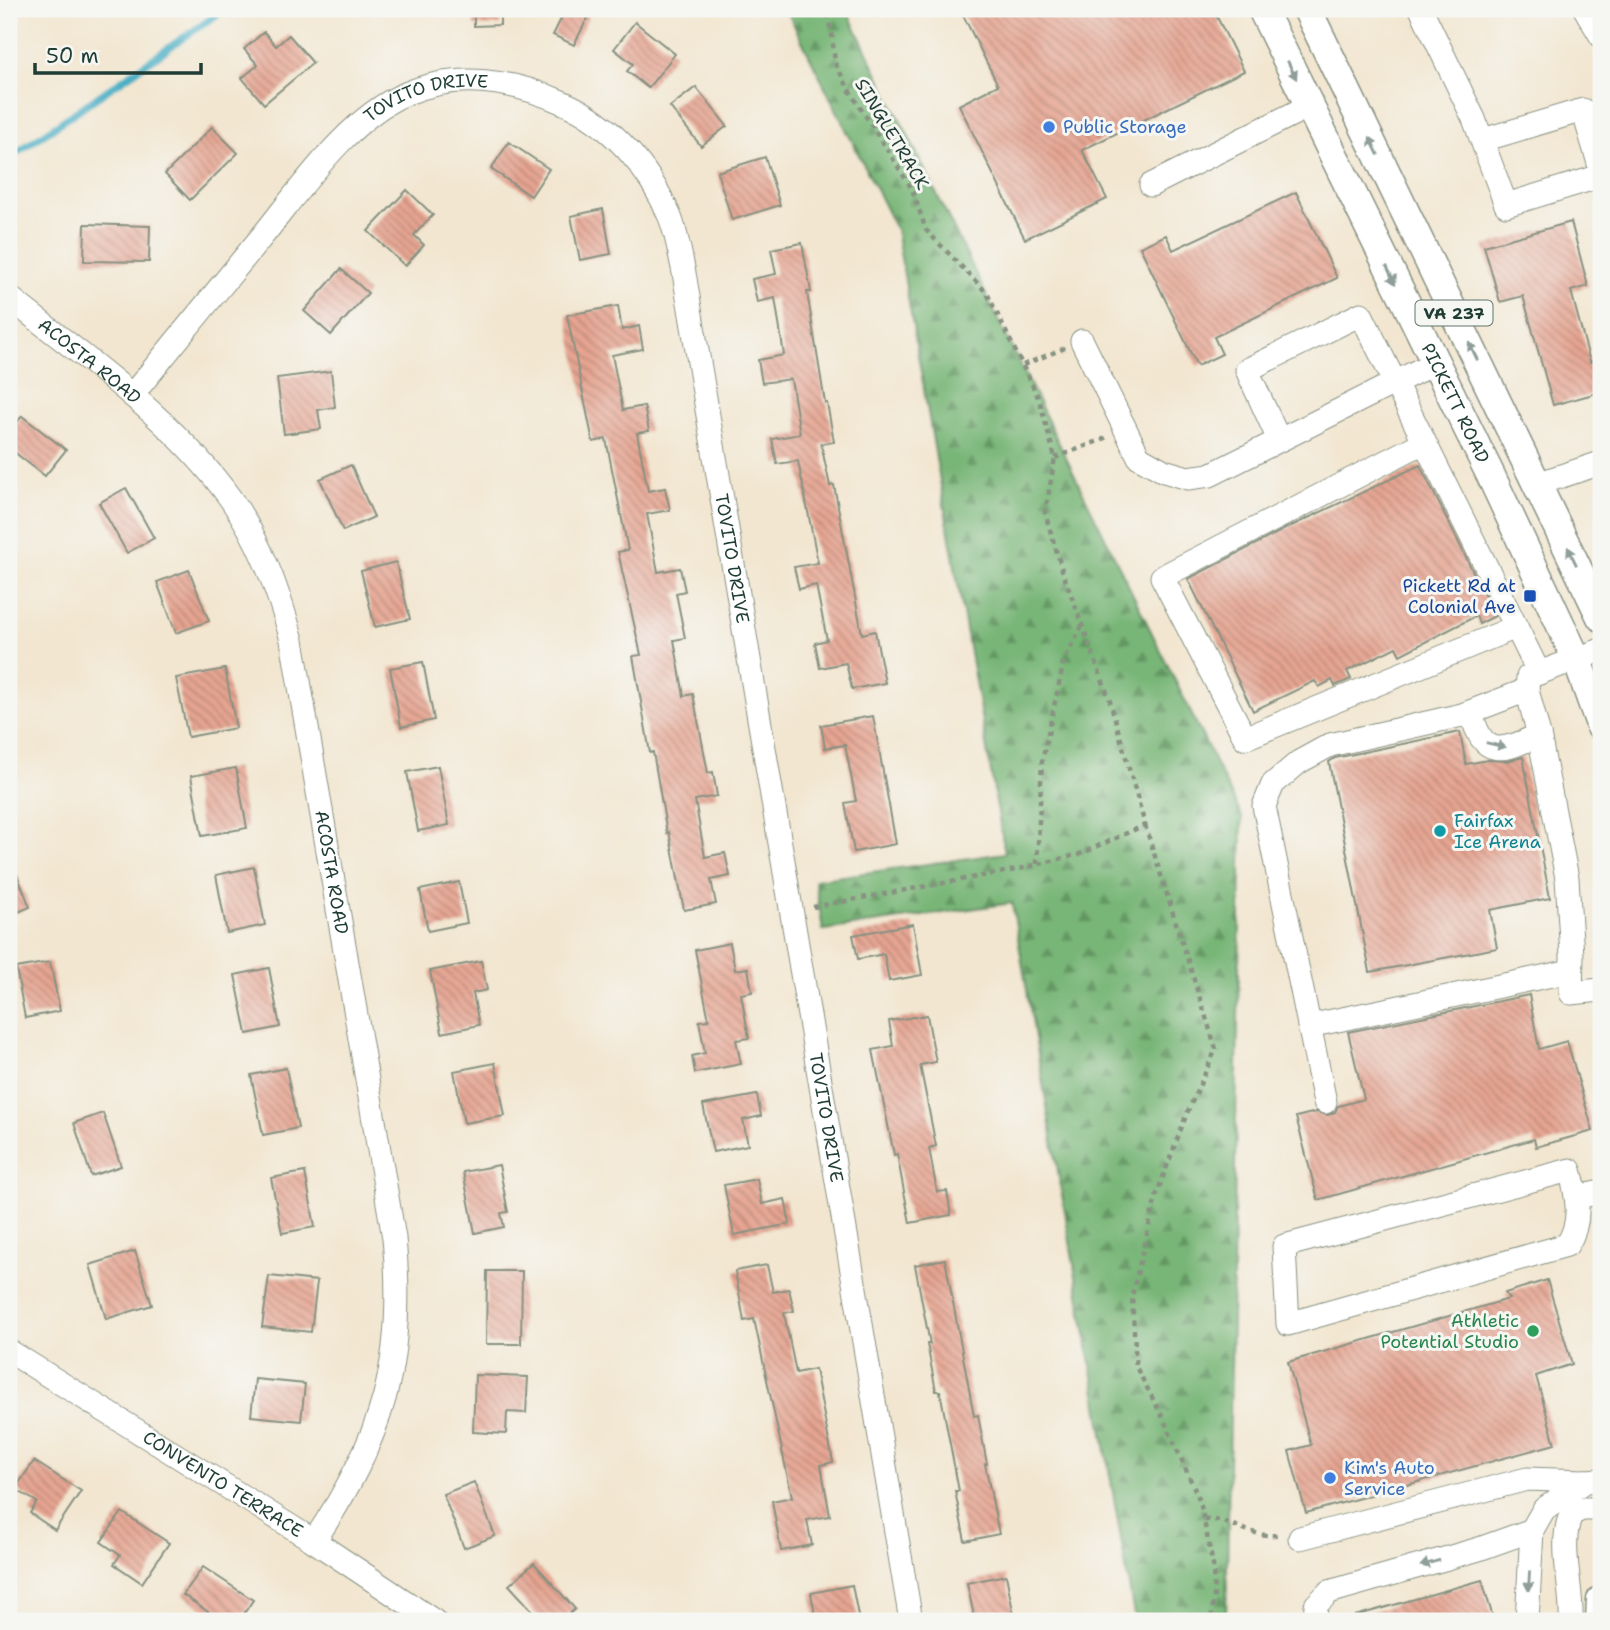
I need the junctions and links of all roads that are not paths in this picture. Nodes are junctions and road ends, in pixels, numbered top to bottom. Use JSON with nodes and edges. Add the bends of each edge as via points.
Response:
{"nodes":[{"id":1,"x":1262,"y":9,"type":"edge"},
{"id":2,"x":1307,"y":9,"type":"edge"},
{"id":3,"x":1422,"y":9,"type":"edge"},
{"id":4,"x":1585,"y":9,"type":"edge"},
{"id":5,"x":1601,"y":36,"type":"edge"},
{"id":6,"x":1309,"y":106,"type":"junction"},
{"id":7,"x":1483,"y":140,"type":"junction"},
{"id":8,"x":1601,"y":173,"type":"edge"},
{"id":9,"x":1152,"y":185,"type":"dead end"},
{"id":10,"x":9,"y":297,"type":"edge"},
{"id":11,"x":1082,"y":341,"type":"road end"},
{"id":12,"x":1434,"y":363,"type":"junction"},
{"id":13,"x":1395,"y":382,"type":"junction"},
{"id":14,"x":133,"y":394,"type":"junction"},
{"id":15,"x":1279,"y":440,"type":"junction"},
{"id":16,"x":1424,"y":442,"type":"junction"},
{"id":17,"x":1601,"y":463,"type":"edge"},
{"id":18,"x":1537,"y":484,"type":"junction"},
{"id":19,"x":1601,"y":617,"type":"edge"},
{"id":20,"x":1516,"y":628,"type":"junction"},
{"id":21,"x":1589,"y":655,"type":"edge"},
{"id":22,"x":1533,"y":681,"type":"junction"},
{"id":23,"x":1471,"y":712,"type":"junction"},
{"id":24,"x":1601,"y":727,"type":"edge"},
{"id":25,"x":1539,"y":735,"type":"junction"},
{"id":26,"x":1571,"y":971,"type":"junction"},
{"id":27,"x":1601,"y":990,"type":"edge"},
{"id":28,"x":1309,"y":1026,"type":"junction"},
{"id":29,"x":1325,"y":1102,"type":"dead end"},
{"id":30,"x":1601,"y":1192,"type":"edge"},
{"id":31,"x":1578,"y":1197,"type":"junction"},
{"id":32,"x":9,"y":1351,"type":"edge"},
{"id":33,"x":1593,"y":1480,"type":"edge"},
{"id":34,"x":1601,"y":1509,"type":"edge"},
{"id":35,"x":1532,"y":1530,"type":"junction"},
{"id":36,"x":1300,"y":1538,"type":"road end"},
{"id":37,"x":314,"y":1541,"type":"junction"},
{"id":38,"x":1601,"y":1600,"type":"edge"},
{"id":39,"x":434,"y":1621,"type":"edge"},
{"id":40,"x":911,"y":1621,"type":"edge"},
{"id":41,"x":1315,"y":1621,"type":"edge"},
{"id":42,"x":1527,"y":1621,"type":"edge"},
{"id":43,"x":1571,"y":1621,"type":"edge"},
{"id":44,"x":1600,"y":1621,"type":"edge"}],
"edges":[{"from":1,"to":6,"type":"main road","name":"PICKETT ROAD","number":"VA 237","one_way":true},
{"from":18,"to":2,"type":"main road","number":"VA 237","one_way":true},
{"from":3,"to":7,"type":"street"},
{"from":4,"to":5,"type":"street"},
{"from":6,"to":9,"type":"street"},
{"from":6,"to":12,"type":"main road","name":"PICKETT ROAD","number":"VA 237","one_way":true},
{"from":7,"to":8,"type":"street","via":[[1506,205]]},
{"from":7,"to":8,"type":"street","via":[[1583,110]]},
{"from":10,"to":14,"type":"street","name":"ACOSTA ROAD"},
{"from":11,"to":15,"type":"street","via":[[1139,457],[1164,471],[1188,478],[1210,475]]},
{"from":12,"to":13,"type":"street"},
{"from":12,"to":21,"type":"main road","name":"PICKETT ROAD","number":"VA 237"},
{"from":13,"to":15,"type":"street"},
{"from":13,"to":15,"type":"street","via":[[1361,314],[1247,370]]},
{"from":13,"to":16,"type":"street"},
{"from":14,"to":37,"type":"street","name":"ACOSTA ROAD","via":[[194,453],[230,497],[261,550],[283,607],[394,1238],[398,1317],[387,1390],[373,1434],[349,1484]]},
{"from":14,"to":40,"type":"street","name":"TOVITO DRIVE","via":[[362,120],[406,93],[435,83],[466,80],[544,94],[601,125],[659,194],[677,236]]},
{"from":16,"to":20,"type":"street"},
{"from":16,"to":20,"type":"street","via":[[1162,577],[1245,738]]},
{"from":17,"to":18,"type":"street"},
{"from":19,"to":18,"type":"main road","number":"VA 237","one_way":true},
{"from":20,"to":22,"type":"street"},
{"from":21,"to":22,"type":"street"},
{"from":21,"to":24,"type":"main road","name":"PICKETT ROAD","number":"VA 237"},
{"from":22,"to":23,"type":"street"},
{"from":22,"to":25,"type":"street"},
{"from":23,"to":25,"type":"street","one_way":true,"via":[[1476,733],[1494,747],[1506,748]]},
{"from":23,"to":28,"type":"street","via":[[1330,745],[1273,783],[1264,806]]},
{"from":25,"to":26,"type":"street","via":[[1567,878]]},
{"from":26,"to":27,"type":"street","via":[[1571,993]]},
{"from":26,"to":28,"type":"street"},
{"from":28,"to":29,"type":"street"},
{"from":30,"to":31,"type":"street"},
{"from":31,"to":31,"type":"street","via":[[1570,1170],[1284,1246],[1288,1324],[1567,1245],[1576,1232]]},
{"from":32,"to":37,"type":"street","name":"CONVENTO TERRACE"},
{"from":33,"to":35,"type":"street","via":[[1544,1509]]},
{"from":33,"to":36,"type":"street","via":[[1527,1479]]},
{"from":34,"to":43,"type":"street","via":[[1582,1509],[1572,1514],[1568,1523]]},
{"from":35,"to":41,"type":"street","one_way":true,"via":[[1329,1592],[1316,1605]]},
{"from":35,"to":42,"type":"street","one_way":true},
{"from":37,"to":39,"type":"street","name":"CONVENTO TERRACE"},
{"from":38,"to":44,"type":"main road"}]}
